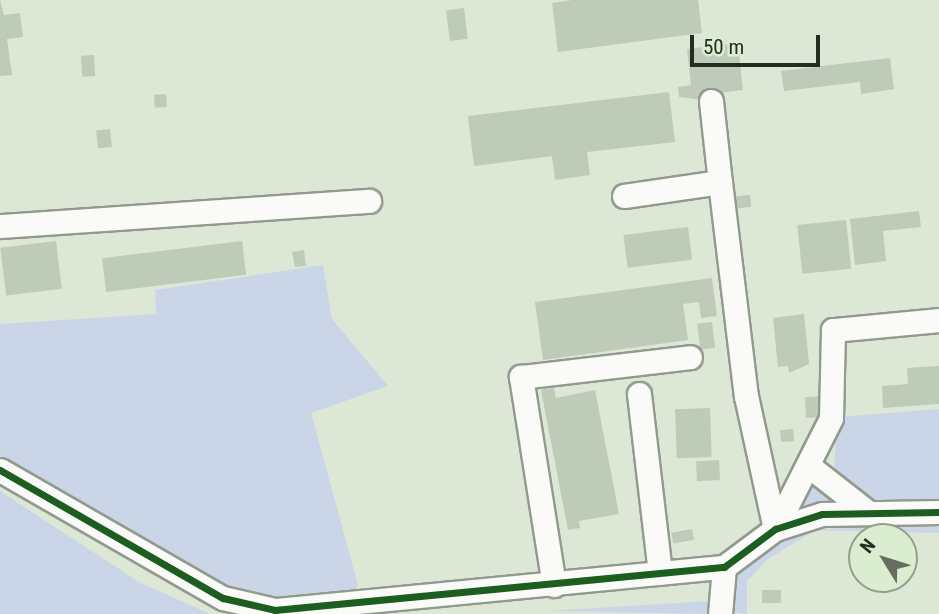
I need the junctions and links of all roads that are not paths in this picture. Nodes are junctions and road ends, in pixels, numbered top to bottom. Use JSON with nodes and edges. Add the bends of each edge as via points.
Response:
{"nodes":[{"id":1,"x":711,"y":102,"type":"dead end"},
{"id":2,"x":720,"y":182,"type":"junction"},
{"id":3,"x":624,"y":196,"type":"dead end"},
{"id":4,"x":369,"y":201,"type":"dead end"},
{"id":5,"x":0,"y":226,"type":"edge"},
{"id":6,"x":939,"y":320,"type":"edge"},
{"id":7,"x":690,"y":357,"type":"dead end"},
{"id":8,"x":639,"y":394,"type":"dead end"},
{"id":9,"x":809,"y":466,"type":"junction"},
{"id":10,"x":0,"y":470,"type":"edge"},
{"id":11,"x":939,"y":512,"type":"edge"},
{"id":12,"x":869,"y":513,"type":"junction"},
{"id":13,"x":775,"y":529,"type":"junction"},
{"id":14,"x":724,"y":567,"type":"junction"},
{"id":15,"x":660,"y":573,"type":"junction"},
{"id":16,"x":554,"y":585,"type":"junction"},
{"id":17,"x":720,"y":614,"type":"edge"}],
"edges":[{"from":1,"to":2,"type":"street"},
{"from":2,"to":3,"type":"street"},
{"from":2,"to":13,"type":"street","via":[[746,396]]},
{"from":4,"to":5,"type":"street"},
{"from":6,"to":9,"type":"street","via":[[833,330],[833,405]]},
{"from":7,"to":16,"type":"street","via":[[521,377]]},
{"from":8,"to":15,"type":"street"},
{"from":9,"to":12,"type":"street"},
{"from":9,"to":13,"type":"street"},
{"from":10,"to":16,"type":"street","via":[[223,598],[275,610]]},
{"from":11,"to":12,"type":"street"},
{"from":12,"to":13,"type":"street","via":[[822,514]]},
{"from":13,"to":14,"type":"street"},
{"from":14,"to":15,"type":"street"},
{"from":14,"to":17,"type":"street"},
{"from":15,"to":16,"type":"street"}]}
